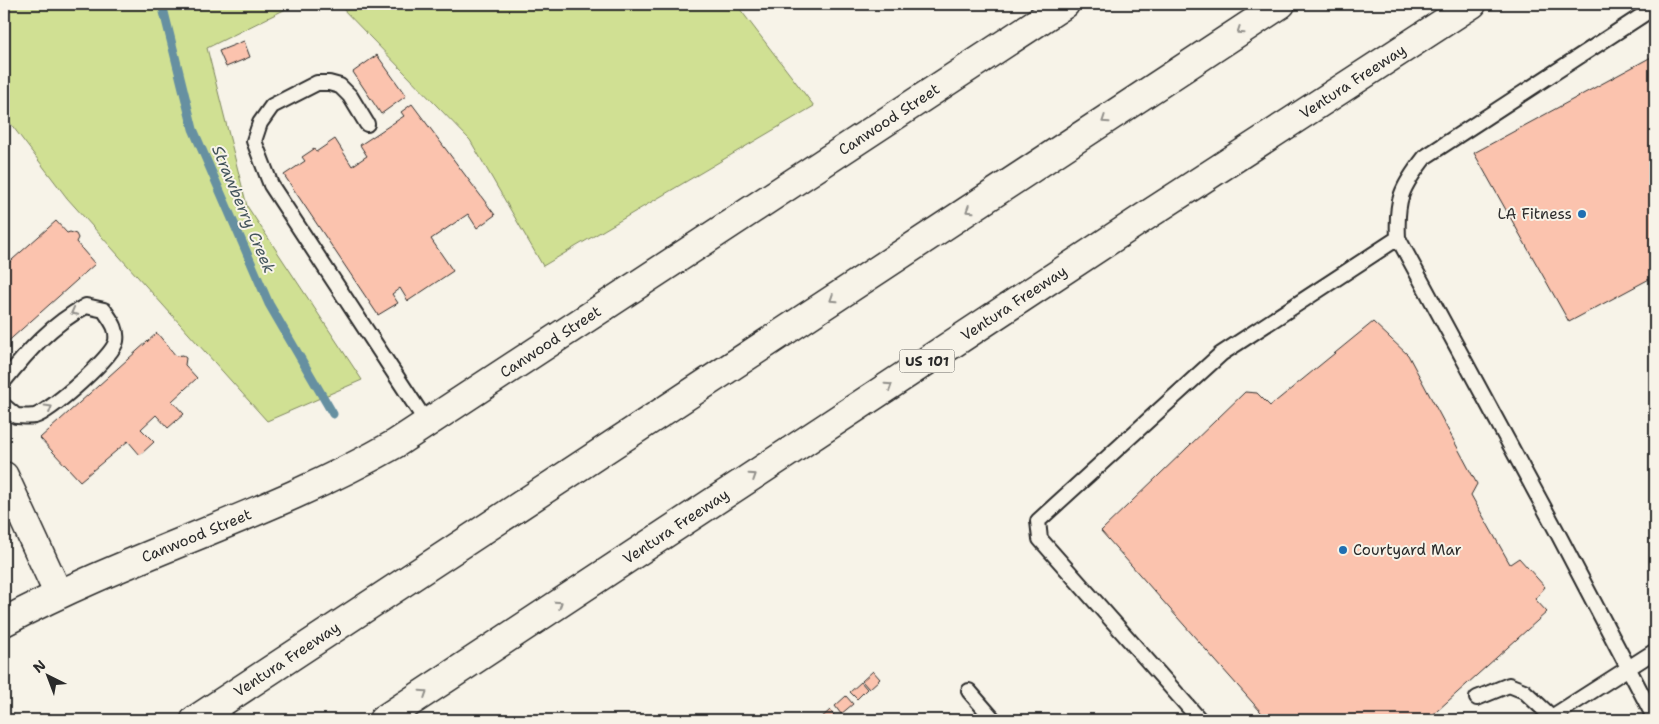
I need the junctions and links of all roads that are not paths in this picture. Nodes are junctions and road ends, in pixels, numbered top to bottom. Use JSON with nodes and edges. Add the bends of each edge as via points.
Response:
{"nodes":[{"id":1,"x":1065,"y":4,"type":"edge"},
{"id":2,"x":1281,"y":4,"type":"edge"},
{"id":3,"x":1472,"y":4,"type":"edge"},
{"id":4,"x":1655,"y":7,"type":"edge"},
{"id":5,"x":367,"y":124,"type":"dead end"},
{"id":6,"x":1398,"y":238,"type":"junction"},
{"id":7,"x":4,"y":381,"type":"edge"},
{"id":8,"x":4,"y":408,"type":"edge"},
{"id":9,"x":427,"y":423,"type":"junction"},
{"id":10,"x":4,"y":476,"type":"edge"},
{"id":11,"x":58,"y":593,"type":"junction"},
{"id":12,"x":4,"y":622,"type":"edge"},
{"id":13,"x":1655,"y":651,"type":"edge"},
{"id":14,"x":1627,"y":668,"type":"junction"},
{"id":15,"x":969,"y":692,"type":"dead end"},
{"id":16,"x":1477,"y":698,"type":"dead end"},
{"id":17,"x":1552,"y":719,"type":"edge"},
{"id":18,"x":1655,"y":719,"type":"edge"},
{"id":19,"x":195,"y":720,"type":"edge"},
{"id":20,"x":383,"y":720,"type":"edge"},
{"id":21,"x":994,"y":720,"type":"edge"},
{"id":22,"x":1200,"y":720,"type":"edge"}],
"edges":[{"from":1,"to":9,"type":"main road","name":"Canwood Street"},
{"from":2,"to":19,"type":"main road","name":"Ventura Freeway","one_way":true},
{"from":20,"to":3,"type":"main road","name":"Ventura Freeway","number":"US 101","one_way":true},
{"from":4,"to":6,"type":"lane","via":[[1424,157],[1406,183],[1397,212]]},
{"from":5,"to":9,"type":"lane","via":[[340,86],[317,83],[272,106],[260,123],[254,142],[271,185]]},
{"from":6,"to":14,"type":"lane"},
{"from":6,"to":22,"type":"lane","via":[[1221,354],[1038,521],[1040,539]]},
{"from":8,"to":7,"type":"lane","one_way":true,"via":[[16,416],[34,416],[53,406],[102,362],[116,344],[116,328],[104,310],[86,306],[65,317],[45,334]]},
{"from":9,"to":11,"type":"main road","name":"Canwood Street","via":[[345,472]]},
{"from":10,"to":11,"type":"main road"},
{"from":11,"to":12,"type":"main road","name":"Canwood Street"},
{"from":13,"to":14,"type":"lane"},
{"from":14,"to":17,"type":"lane"},
{"from":14,"to":18,"type":"lane"},
{"from":15,"to":21,"type":"lane"},
{"from":16,"to":17,"type":"lane","via":[[1509,685],[1524,691]]}]}
